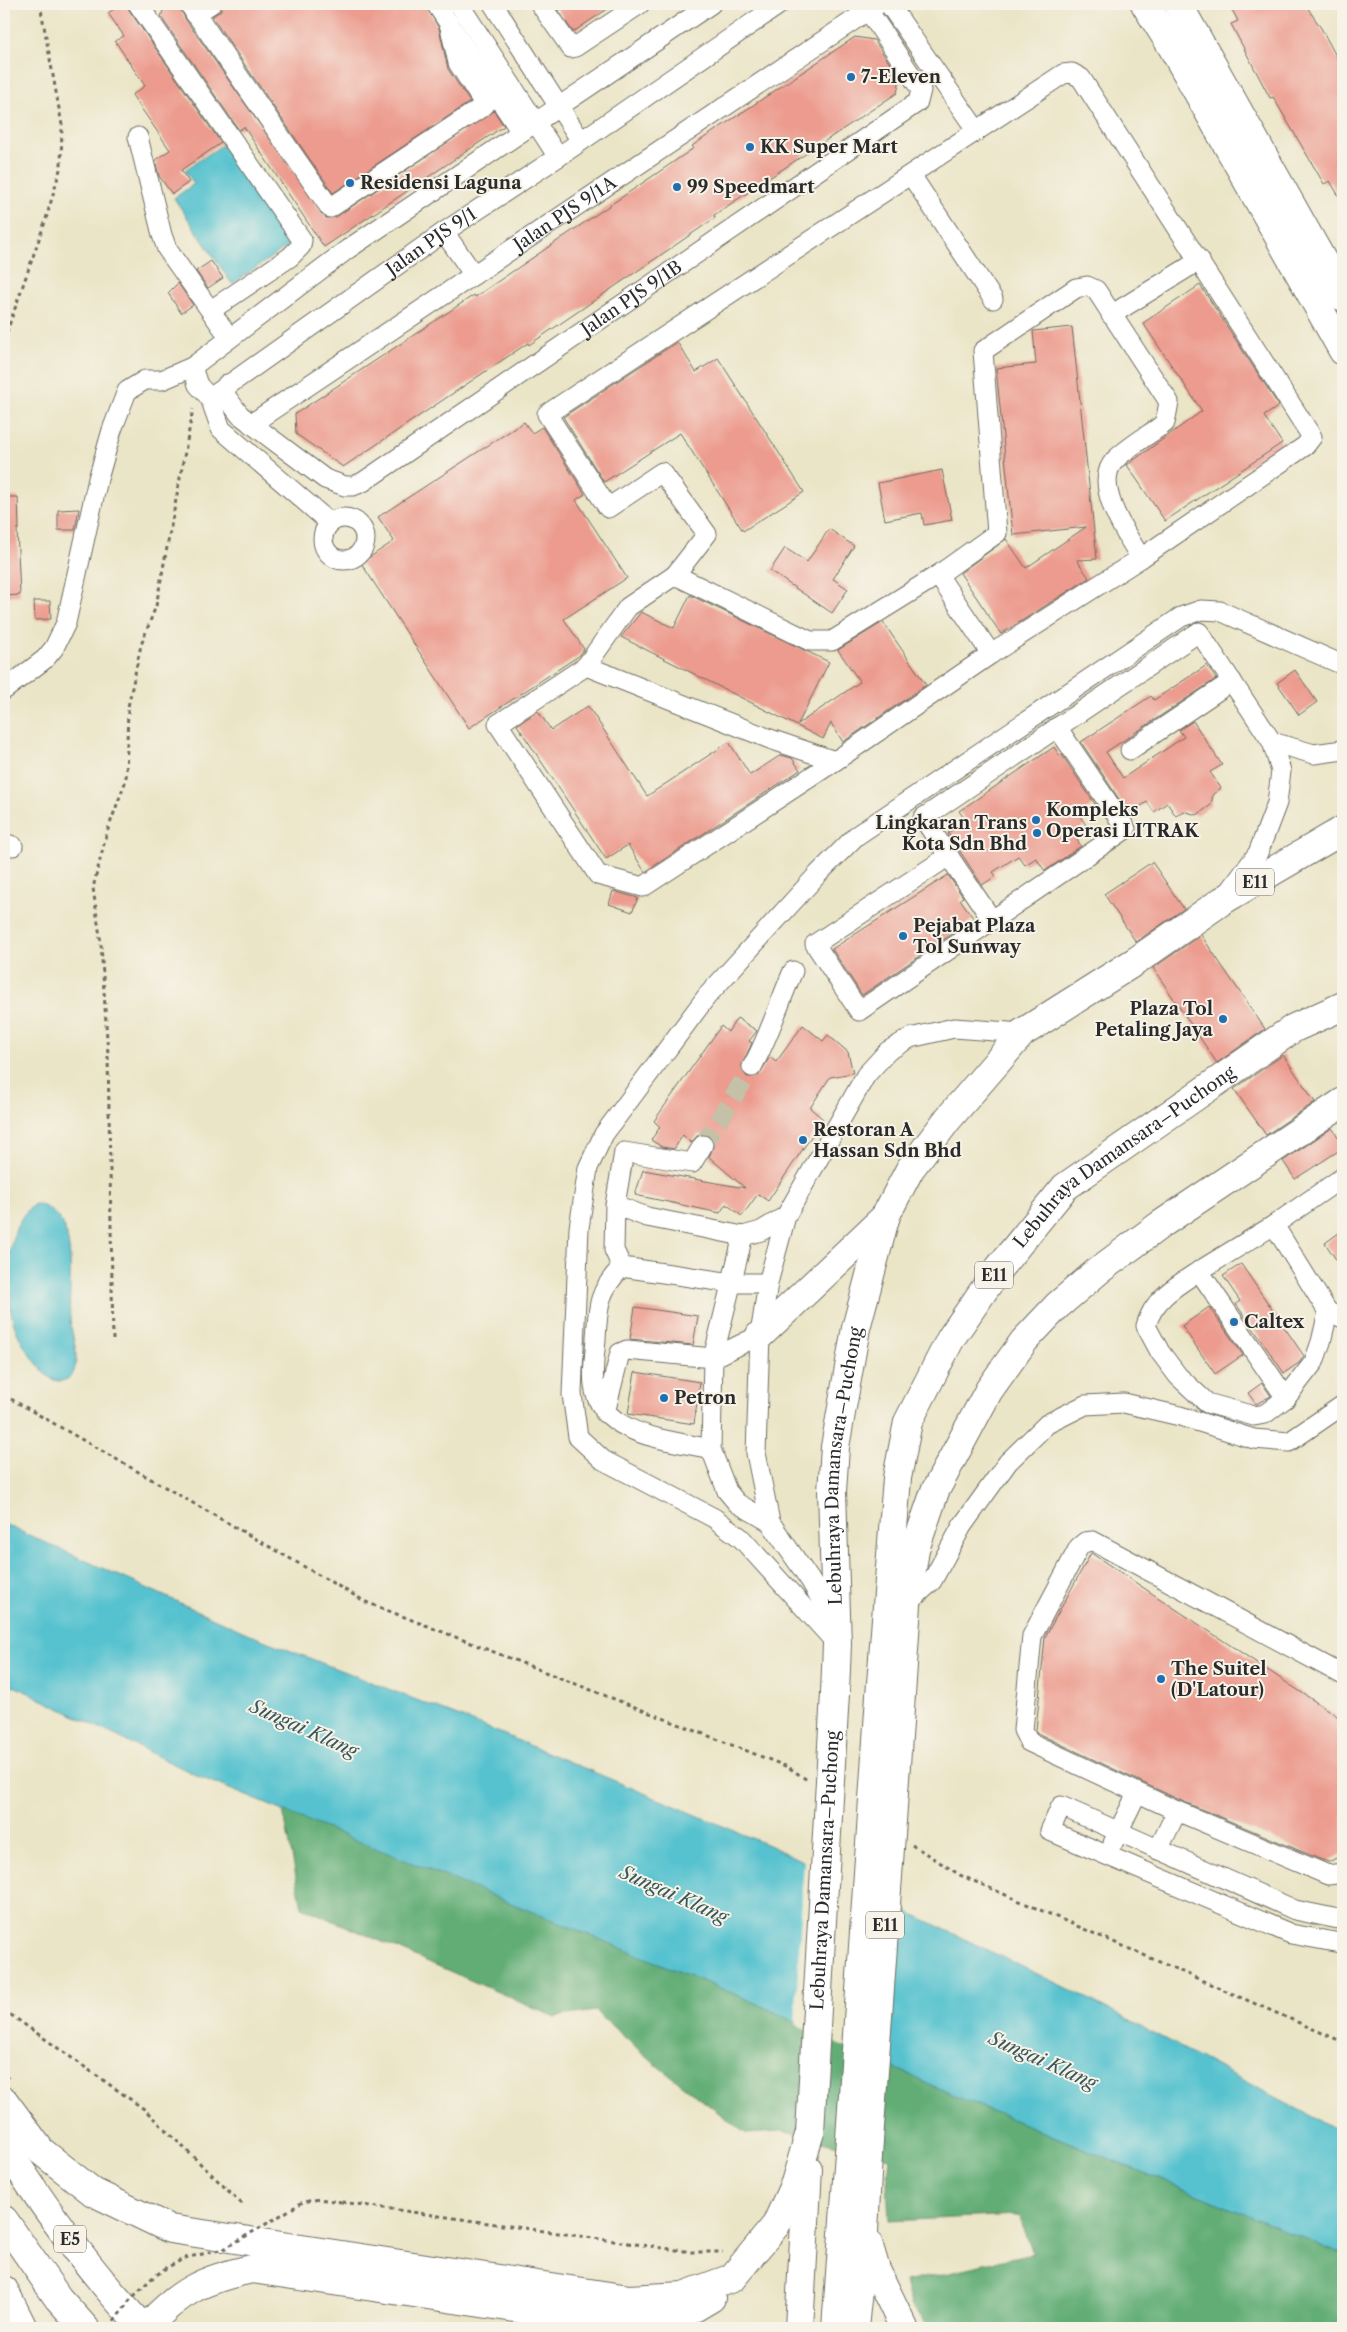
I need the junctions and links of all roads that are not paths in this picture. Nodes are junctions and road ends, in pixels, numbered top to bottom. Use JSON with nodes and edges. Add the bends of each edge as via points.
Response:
{"nodes":[{"id":1,"x":138,"y":4,"type":"edge"},
{"id":2,"x":211,"y":4,"type":"edge"},
{"id":3,"x":436,"y":4,"type":"edge"},
{"id":4,"x":460,"y":4,"type":"edge"},
{"id":5,"x":492,"y":4,"type":"edge"},
{"id":6,"x":540,"y":4,"type":"edge"},
{"id":7,"x":640,"y":4,"type":"edge"},
{"id":8,"x":711,"y":4,"type":"edge"},
{"id":9,"x":780,"y":4,"type":"edge"},
{"id":10,"x":889,"y":4,"type":"edge"},
{"id":11,"x":1145,"y":4,"type":"edge"},
{"id":12,"x":1178,"y":4,"type":"edge"},
{"id":13,"x":873,"y":7,"type":"edge"},
{"id":14,"x":192,"y":9,"type":"edge"},
{"id":15,"x":449,"y":23,"type":"junction"},
{"id":16,"x":559,"y":107,"type":"junction"},
{"id":17,"x":528,"y":127,"type":"junction"},
{"id":18,"x":977,"y":131,"type":"junction"},
{"id":19,"x":138,"y":137,"type":"dead end"},
{"id":20,"x":581,"y":141,"type":"junction"},
{"id":21,"x":558,"y":157,"type":"junction"},
{"id":22,"x":911,"y":175,"type":"junction"},
{"id":23,"x":444,"y":232,"type":"junction"},
{"id":24,"x":1200,"y":260,"type":"junction"},
{"id":25,"x":474,"y":275,"type":"junction"},
{"id":26,"x":1343,"y":297,"type":"edge"},
{"id":27,"x":993,"y":299,"type":"dead end"},
{"id":28,"x":211,"y":310,"type":"junction"},
{"id":29,"x":1111,"y":315,"type":"junction"},
{"id":30,"x":229,"y":337,"type":"junction"},
{"id":31,"x":1343,"y":351,"type":"edge"},
{"id":32,"x":200,"y":383,"type":"junction"},
{"id":33,"x":227,"y":384,"type":"junction"},
{"id":34,"x":252,"y":424,"type":"junction"},
{"id":35,"x":330,"y":523,"type":"dead end"},
{"id":36,"x":1141,"y":558,"type":"junction"},
{"id":37,"x":675,"y":575,"type":"junction"},
{"id":38,"x":938,"y":575,"type":"junction"},
{"id":39,"x":991,"y":654,"type":"junction"},
{"id":40,"x":1343,"y":665,"type":"edge"},
{"id":41,"x":586,"y":666,"type":"junction"},
{"id":42,"x":1232,"y":681,"type":"junction"},
{"id":43,"x":4,"y":690,"type":"edge"},
{"id":44,"x":1057,"y":728,"type":"junction"},
{"id":45,"x":1272,"y":742,"type":"junction"},
{"id":46,"x":1130,"y":750,"type":"dead end"},
{"id":47,"x":1343,"y":750,"type":"edge"},
{"id":48,"x":835,"y":761,"type":"junction"},
{"id":49,"x":1343,"y":830,"type":"edge"},
{"id":50,"x":949,"y":856,"type":"junction"},
{"id":51,"x":1222,"y":901,"type":"junction"},
{"id":52,"x":992,"y":920,"type":"junction"},
{"id":53,"x":793,"y":971,"type":"dead end"},
{"id":54,"x":1343,"y":1006,"type":"edge"},
{"id":55,"x":1022,"y":1033,"type":"junction"},
{"id":56,"x":752,"y":1067,"type":"tunnel mouth"},
{"id":57,"x":1343,"y":1102,"type":"edge"},
{"id":58,"x":703,"y":1145,"type":"tunnel mouth"},
{"id":59,"x":1343,"y":1177,"type":"edge"},
{"id":60,"x":615,"y":1205,"type":"junction"},
{"id":61,"x":886,"y":1215,"type":"junction"},
{"id":62,"x":786,"y":1216,"type":"junction"},
{"id":63,"x":1274,"y":1226,"type":"junction"},
{"id":64,"x":743,"y":1236,"type":"junction"},
{"id":65,"x":622,"y":1267,"type":"junction"},
{"id":66,"x":1199,"y":1271,"type":"junction"},
{"id":67,"x":732,"y":1283,"type":"junction"},
{"id":68,"x":768,"y":1283,"type":"junction"},
{"id":69,"x":1336,"y":1315,"type":"edge"},
{"id":70,"x":760,"y":1335,"type":"junction"},
{"id":71,"x":713,"y":1358,"type":"junction"},
{"id":72,"x":1286,"y":1398,"type":"junction"},
{"id":73,"x":1207,"y":1403,"type":"junction"},
{"id":74,"x":1343,"y":1405,"type":"edge"},
{"id":75,"x":605,"y":1413,"type":"junction"},
{"id":76,"x":1180,"y":1416,"type":"junction"},
{"id":77,"x":711,"y":1449,"type":"junction"},
{"id":78,"x":770,"y":1522,"type":"junction"},
{"id":79,"x":907,"y":1604,"type":"junction"},
{"id":80,"x":836,"y":1635,"type":"junction"},
{"id":81,"x":1343,"y":1674,"type":"edge"},
{"id":82,"x":890,"y":1696,"type":"junction"},
{"id":83,"x":1137,"y":1793,"type":"junction"},
{"id":84,"x":1177,"y":1811,"type":"junction"},
{"id":85,"x":1118,"y":1831,"type":"junction"},
{"id":86,"x":1158,"y":1850,"type":"junction"},
{"id":87,"x":1107,"y":1855,"type":"junction"},
{"id":88,"x":1343,"y":1873,"type":"edge"},
{"id":89,"x":1343,"y":1920,"type":"edge"},
{"id":90,"x":1342,"y":1942,"type":"edge"},
{"id":91,"x":4,"y":2101,"type":"edge"},
{"id":92,"x":810,"y":2132,"type":"junction"},
{"id":93,"x":4,"y":2145,"type":"edge"},
{"id":94,"x":859,"y":2154,"type":"junction"},
{"id":95,"x":4,"y":2220,"type":"edge"},
{"id":96,"x":864,"y":2232,"type":"junction"},
{"id":97,"x":732,"y":2278,"type":"junction"},
{"id":98,"x":4,"y":2290,"type":"edge"},
{"id":99,"x":23,"y":2328,"type":"edge"},
{"id":100,"x":85,"y":2328,"type":"edge"},
{"id":101,"x":145,"y":2328,"type":"edge"},
{"id":102,"x":799,"y":2328,"type":"edge"},
{"id":103,"x":836,"y":2328,"type":"edge"},
{"id":104,"x":854,"y":2328,"type":"edge"},
{"id":105,"x":904,"y":2328,"type":"edge"}],
"edges":[{"from":1,"to":28,"type":"street","via":[[302,240],[301,246],[290,257]]},
{"from":2,"to":14,"type":"street"},
{"from":3,"to":15,"type":"street"},
{"from":4,"to":17,"type":"street"},
{"from":5,"to":16,"type":"street"},
{"from":6,"to":7,"type":"street","via":[[571,48]]},
{"from":8,"to":16,"type":"street"},
{"from":9,"to":20,"type":"street","name":"Jalan PJS 9/1"},
{"from":10,"to":18,"type":"street"},
{"from":11,"to":31,"type":"highway"},
{"from":12,"to":26,"type":"highway"},
{"from":13,"to":25,"type":"street","name":"Jalan PJS 9/1A"},
{"from":13,"to":34,"type":"street","name":"Jalan PJS 9/1B","via":[[922,90],[918,102],[382,469],[353,486],[336,484]]},
{"from":14,"to":15,"type":"street","via":[[330,208],[485,105],[458,63]]},
{"from":15,"to":17,"type":"street"},
{"from":16,"to":17,"type":"street"},
{"from":16,"to":20,"type":"street"},
{"from":17,"to":21,"type":"street"},
{"from":17,"to":30,"type":"street","via":[[348,249]]},
{"from":18,"to":22,"type":"street"},
{"from":18,"to":24,"type":"street","via":[[1063,74],[1072,73],[1081,78]]},
{"from":19,"to":28,"type":"street","via":[[167,249]]},
{"from":20,"to":21,"type":"street","name":"Jalan PJS 9/1"},
{"from":21,"to":23,"type":"street","name":"Jalan PJS 9/1"},
{"from":22,"to":27,"type":"street"},
{"from":22,"to":37,"type":"street","via":[[547,414],[608,508],[662,472],[707,534]]},
{"from":23,"to":25,"type":"street"},
{"from":23,"to":33,"type":"street","name":"Jalan PJS 9/1"},
{"from":24,"to":29,"type":"street"},
{"from":24,"to":36,"type":"street","via":[[1312,437],[1305,446]]},
{"from":25,"to":34,"type":"street","name":"Jalan PJS 9/1A"},
{"from":28,"to":30,"type":"street"},
{"from":29,"to":36,"type":"street","via":[[1169,402],[1165,423],[1114,461],[1108,474],[1110,506]]},
{"from":29,"to":38,"type":"street","via":[[1096,290],[1087,286],[1076,288],[983,351],[997,533]]},
{"from":30,"to":32,"type":"street"},
{"from":32,"to":33,"type":"street","name":"Jalan PJS 9/1"},
{"from":32,"to":35,"type":"street","via":[[221,429]]},
{"from":32,"to":43,"type":"street","via":[[153,380],[127,391],[112,430],[93,500],[75,589],[60,636],[45,659]]},
{"from":33,"to":34,"type":"street","via":[[225,395],[232,407]]},
{"from":36,"to":39,"type":"street"},
{"from":37,"to":38,"type":"street","via":[[810,641],[832,641]]},
{"from":37,"to":41,"type":"street","via":[[628,607]]},
{"from":38,"to":39,"type":"street"},
{"from":39,"to":48,"type":"street"},
{"from":40,"to":80,"type":"street","via":[[1220,611],[1201,610],[1181,617],[856,836],[708,996],[604,1134],[588,1168],[579,1228],[572,1394],[578,1436],[603,1460],[714,1518],[741,1538]]},
{"from":41,"to":48,"type":"street","via":[[770,739]]},
{"from":41,"to":48,"type":"street","via":[[498,724],[598,875],[643,887]]},
{"from":42,"to":44,"type":"street","via":[[1199,632]]},
{"from":42,"to":45,"type":"street"},
{"from":42,"to":46,"type":"street"},
{"from":44,"to":50,"type":"street","via":[[923,818]]},
{"from":44,"to":52,"type":"street","via":[[1126,829]]},
{"from":45,"to":47,"type":"street","via":[[1314,754]]},
{"from":45,"to":51,"type":"street","via":[[1281,771],[1276,803],[1258,853]]},
{"from":49,"to":51,"type":"highway","name":"Lebuhraya Damansara–Puchong","number":"E11"},
{"from":50,"to":52,"type":"street"},
{"from":50,"to":52,"type":"street","via":[[815,944],[859,1011]]},
{"from":51,"to":55,"type":"highway","name":"Lebuhraya Damansara–Puchong","number":"E11","via":[[1136,961]]},
{"from":53,"to":56,"type":"street"},
{"from":54,"to":82,"type":"highway","name":"Lebuhraya Damansara–Puchong","number":"E11","via":[[1294,1028],[1065,1187],[999,1268],[957,1330],[908,1422],[897,1478]]},
{"from":55,"to":61,"type":"highway","name":"Lebuhraya Damansara–Puchong","number":"E11","via":[[910,1169]]},
{"from":55,"to":62,"type":"street","via":[[954,1028],[910,1038],[888,1051],[866,1075]]},
{"from":57,"to":79,"type":"highway","name":"Lebuhraya Damansara–Puchong","number":"E11","via":[[1160,1225],[1098,1271],[1057,1306],[1024,1341],[989,1390],[934,1491],[915,1549]]},
{"from":58,"to":60,"type":"street","via":[[692,1163],[624,1152]]},
{"from":59,"to":63,"type":"street"},
{"from":60,"to":64,"type":"street","via":[[647,1217]]},
{"from":60,"to":65,"type":"street","via":[[614,1250]]},
{"from":61,"to":70,"type":"highway"},
{"from":61,"to":80,"type":"highway","name":"Lebuhraya Damansara–Puchong","number":"E11","via":[[856,1328],[835,1447],[832,1491]]},
{"from":62,"to":64,"type":"street"},
{"from":62,"to":68,"type":"street"},
{"from":63,"to":66,"type":"street"},
{"from":63,"to":69,"type":"street"},
{"from":64,"to":67,"type":"street"},
{"from":65,"to":67,"type":"street"},
{"from":65,"to":75,"type":"street","via":[[608,1281],[598,1302],[594,1385]]},
{"from":66,"to":72,"type":"street"},
{"from":66,"to":73,"type":"street","via":[[1170,1290],[1156,1304],[1146,1326],[1178,1376]]},
{"from":67,"to":68,"type":"street"},
{"from":67,"to":71,"type":"street"},
{"from":68,"to":70,"type":"street"},
{"from":69,"to":72,"type":"street","via":[[1314,1362]]},
{"from":70,"to":71,"type":"street"},
{"from":70,"to":78,"type":"street","via":[[756,1453]]},
{"from":71,"to":75,"type":"street","via":[[627,1350],[620,1353]]},
{"from":71,"to":77,"type":"street"},
{"from":72,"to":73,"type":"street","via":[[1265,1414],[1254,1416]]},
{"from":73,"to":76,"type":"street"},
{"from":74,"to":76,"type":"street","via":[[1289,1442],[1254,1439]]},
{"from":75,"to":77,"type":"street","via":[[627,1429]]},
{"from":76,"to":79,"type":"street","via":[[1124,1403],[1085,1405],[1047,1424],[1008,1462],[962,1526],[932,1581]]},
{"from":77,"to":78,"type":"street","via":[[727,1491],[737,1503]]},
{"from":78,"to":80,"type":"street","via":[[810,1580]]},
{"from":79,"to":82,"type":"highway","name":"Lebuhraya Damansara–Puchong","number":"E11"},
{"from":80,"to":92,"type":"highway","name":"Lebuhraya Damansara–Puchong","number":"E11","bridge":true},
{"from":81,"to":83,"type":"street","via":[[1093,1541],[1085,1542],[1079,1547],[1032,1636],[1023,1730],[1029,1742]]},
{"from":82,"to":94,"type":"highway","name":"Lebuhraya Damansara–Puchong","number":"E11","bridge":true},
{"from":83,"to":84,"type":"street"},
{"from":83,"to":85,"type":"street"},
{"from":84,"to":86,"type":"street"},
{"from":84,"to":88,"type":"street","via":[[1328,1875]]},
{"from":85,"to":86,"type":"street"},
{"from":85,"to":87,"type":"street"},
{"from":85,"to":87,"type":"street","via":[[1061,1806],[1050,1831]]},
{"from":86,"to":89,"type":"street","via":[[1295,1910]]},
{"from":87,"to":90,"type":"street","via":[[1291,1934]]},
{"from":91,"to":97,"type":"highway","via":[[40,2150],[93,2192],[170,2229],[629,2298],[682,2296]]},
{"from":92,"to":97,"type":"highway","via":[[795,2183],[776,2225]]},
{"from":92,"to":102,"type":"highway","name":"Lebuhraya Damansara–Puchong","number":"E11"},
{"from":93,"to":101,"type":"highway","number":"E5","via":[[43,2203],[120,2303]]},
{"from":94,"to":96,"type":"highway","name":"Lebuhraya Damansara–Puchong","number":"E11"},
{"from":94,"to":103,"type":"highway","name":"Lebuhraya Damansara–Puchong","number":"E11"},
{"from":95,"to":100,"type":"highway","number":"E5","via":[[58,2298]]},
{"from":96,"to":104,"type":"highway","name":"Lebuhraya Damansara–Puchong","number":"E11"},
{"from":96,"to":105,"type":"highway","via":[[876,2270]]},
{"from":97,"to":101,"type":"highway","via":[[711,2298],[684,2314],[636,2326],[252,2269],[218,2276],[185,2292]]},
{"from":98,"to":99,"type":"highway"}]}
